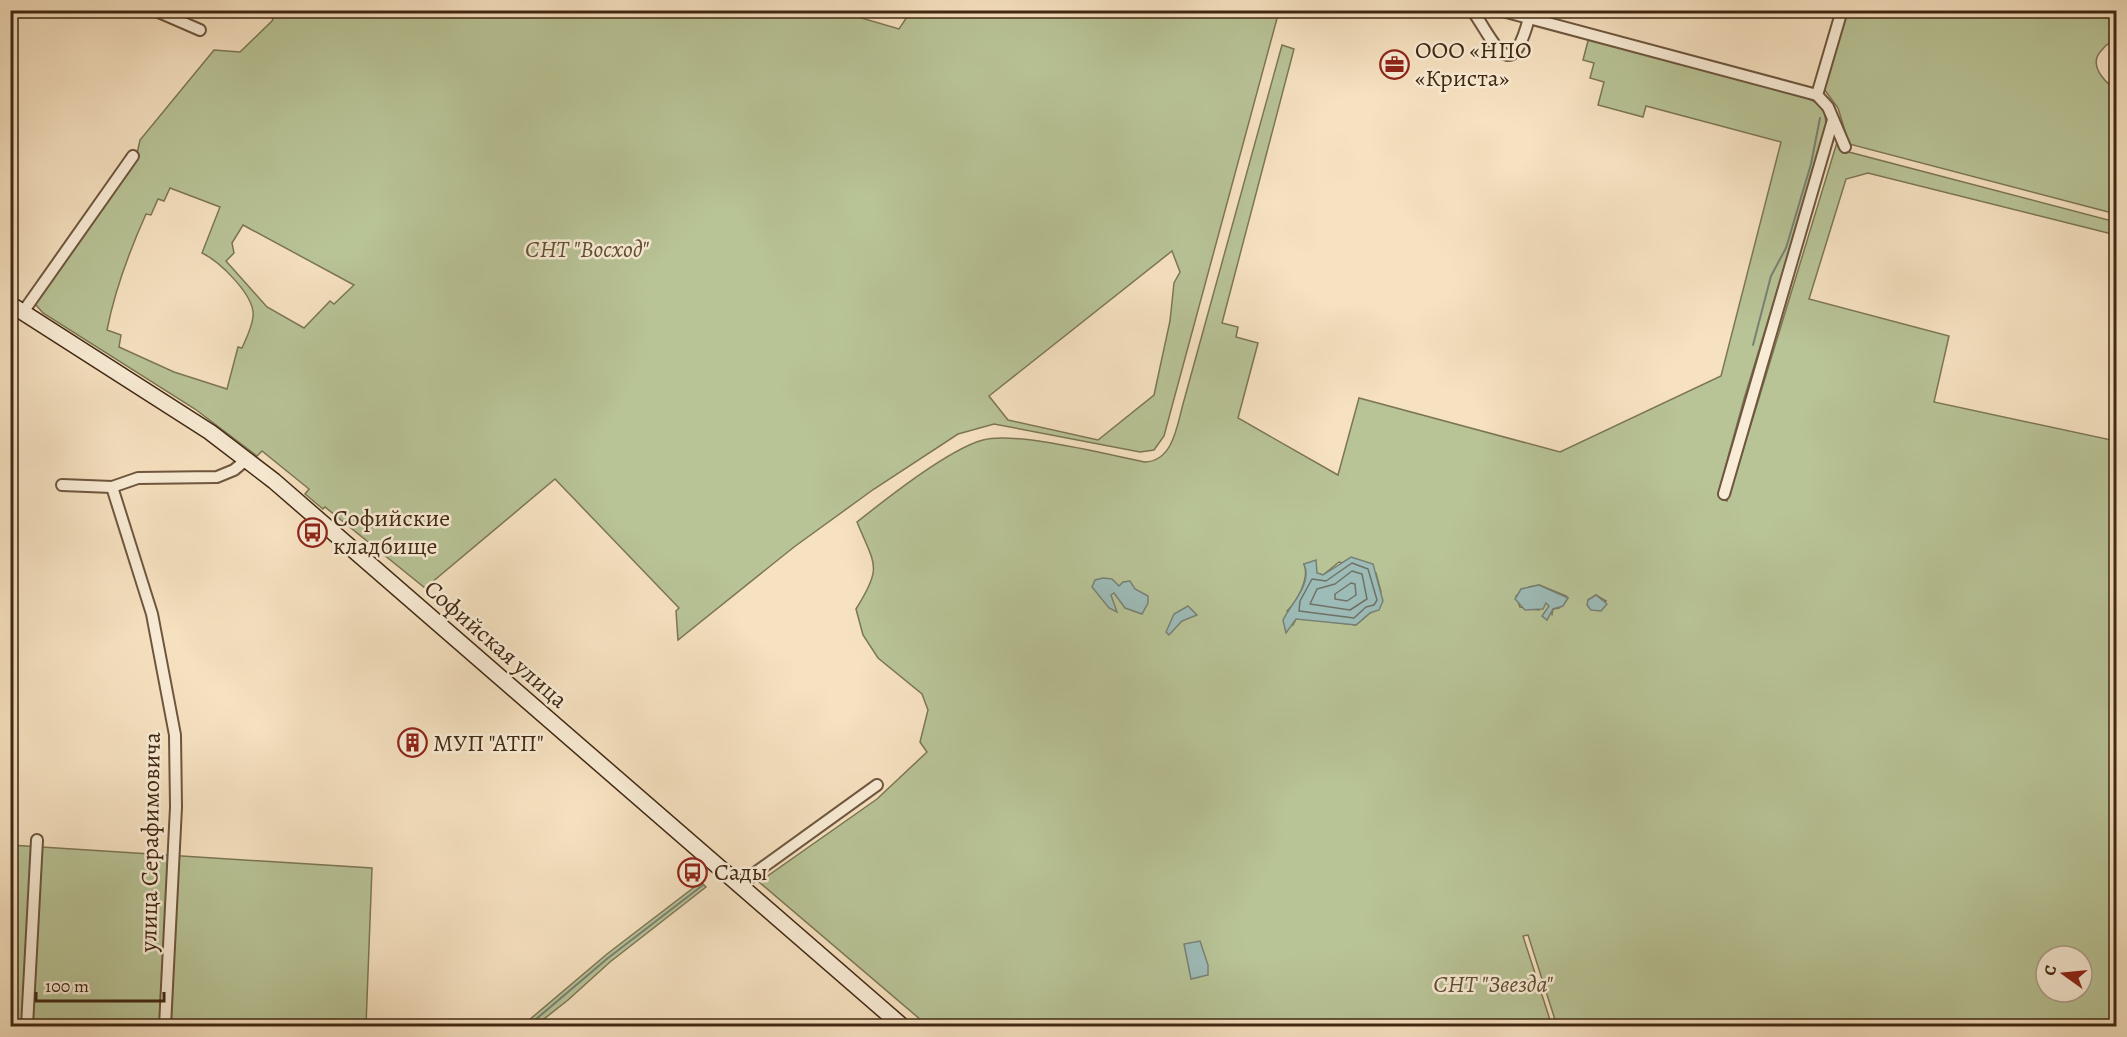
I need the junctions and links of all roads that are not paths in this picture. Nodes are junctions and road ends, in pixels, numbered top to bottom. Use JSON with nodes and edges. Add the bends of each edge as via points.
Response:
{"nodes":[{"id":1,"x":154,"y":10,"type":"edge"},
{"id":2,"x":1472,"y":10,"type":"edge"},
{"id":3,"x":1499,"y":10,"type":"edge"},
{"id":4,"x":1842,"y":10,"type":"edge"},
{"id":5,"x":1529,"y":18,"type":"junction"},
{"id":6,"x":200,"y":30,"type":"dead end"},
{"id":7,"x":1816,"y":95,"type":"junction"},
{"id":8,"x":1833,"y":120,"type":"junction"},
{"id":9,"x":1845,"y":147,"type":"dead end"},
{"id":10,"x":133,"y":156,"type":"dead end"},
{"id":11,"x":17,"y":308,"type":"edge"},
{"id":12,"x":246,"y":460,"type":"junction"},
{"id":13,"x":62,"y":485,"type":"dead end"},
{"id":14,"x":112,"y":487,"type":"junction"},
{"id":15,"x":1724,"y":494,"type":"dead end"},
{"id":16,"x":877,"y":785,"type":"dead end"},
{"id":17,"x":37,"y":840,"type":"dead end"},
{"id":18,"x":741,"y":887,"type":"junction"},
{"id":19,"x":27,"y":1026,"type":"edge"},
{"id":20,"x":165,"y":1026,"type":"edge"},
{"id":21,"x":902,"y":1026,"type":"edge"}],
"edges":[{"from":1,"to":6,"type":"street"},
{"from":2,"to":5,"type":"street","via":[[1494,48],[1504,53],[1519,48]]},
{"from":3,"to":5,"type":"street"},
{"from":4,"to":7,"type":"street"},
{"from":5,"to":7,"type":"street"},
{"from":7,"to":8,"type":"street","via":[[1826,102]]},
{"from":8,"to":9,"type":"street"},
{"from":8,"to":15,"type":"street"},
{"from":10,"to":11,"type":"street"},
{"from":11,"to":12,"type":"main road","name":"Софийская улица","via":[[210,432]]},
{"from":12,"to":14,"type":"street","via":[[217,477],[138,478]]},
{"from":12,"to":18,"type":"main road","name":"Софийская улица"},
{"from":13,"to":14,"type":"street"},
{"from":14,"to":20,"type":"street","name":"улица Серафимовича","via":[[152,614],[175,735],[176,807]]},
{"from":16,"to":18,"type":"street"},
{"from":17,"to":19,"type":"street"},
{"from":18,"to":21,"type":"main road","name":"Софийская улица"}]}
